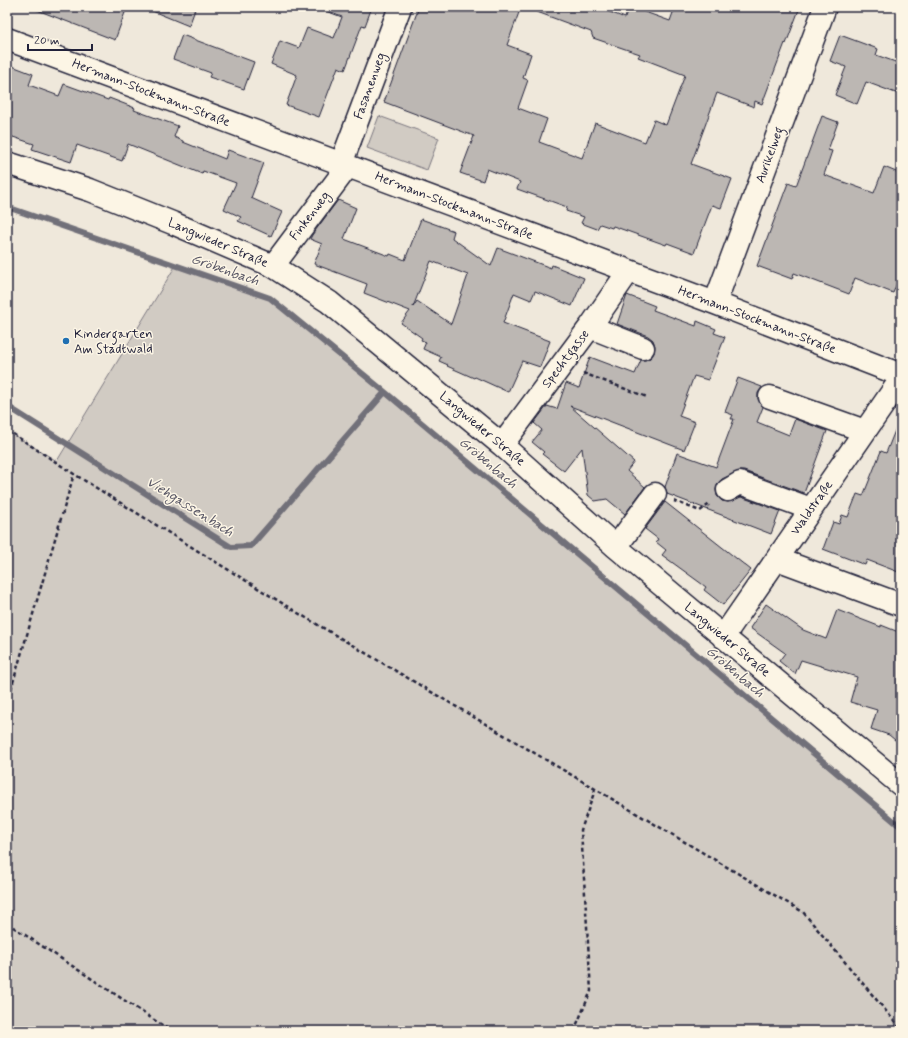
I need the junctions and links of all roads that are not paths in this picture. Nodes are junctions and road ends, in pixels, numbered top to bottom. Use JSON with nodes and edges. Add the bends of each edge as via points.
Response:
{"nodes":[{"id":1,"x":400,"y":7,"type":"edge"},
{"id":2,"x":825,"y":7,"type":"edge"},
{"id":3,"x":7,"y":39,"type":"edge"},
{"id":4,"x":7,"y":163,"type":"edge"},
{"id":5,"x":344,"y":165,"type":"junction"},
{"id":6,"x":273,"y":266,"type":"junction"},
{"id":7,"x":628,"y":272,"type":"junction"},
{"id":8,"x":715,"y":304,"type":"junction"},
{"id":9,"x":590,"y":327,"type":"junction"},
{"id":10,"x":643,"y":348,"type":"dead end"},
{"id":11,"x":901,"y":375,"type":"edge"},
{"id":12,"x":901,"y":379,"type":"edge"},
{"id":13,"x":770,"y":397,"type":"dead end"},
{"id":14,"x":865,"y":431,"type":"junction"},
{"id":15,"x":502,"y":445,"type":"junction"},
{"id":16,"x":728,"y":490,"type":"road end"},
{"id":17,"x":655,"y":494,"type":"road end"},
{"id":18,"x":811,"y":509,"type":"junction"},
{"id":19,"x":616,"y":546,"type":"junction"},
{"id":20,"x":777,"y":559,"type":"junction"},
{"id":21,"x":901,"y":605,"type":"edge"},
{"id":22,"x":723,"y":637,"type":"junction"},
{"id":23,"x":901,"y":784,"type":"edge"}],
"edges":[{"from":1,"to":5,"type":"street","name":"Fasanenweg"},
{"from":2,"to":8,"type":"street","name":"Aurikelweg"},
{"from":3,"to":5,"type":"street","name":"Hermann-Stockmann-Straße"},
{"from":4,"to":6,"type":"street","name":"Langwieder Straße","via":[[90,190]]},
{"from":5,"to":6,"type":"street","name":"Finkenweg"},
{"from":5,"to":7,"type":"street","name":"Hermann-Stockmann-Straße"},
{"from":6,"to":15,"type":"street","name":"Langwieder Straße","via":[[329,302]]},
{"from":7,"to":8,"type":"street","name":"Hermann-Stockmann-Straße"},
{"from":7,"to":9,"type":"street","name":"Spechtgasse"},
{"from":8,"to":11,"type":"street","name":"Hermann-Stockmann-Straße"},
{"from":9,"to":10,"type":"street"},
{"from":9,"to":15,"type":"street","name":"Spechtgasse"},
{"from":12,"to":14,"type":"street","name":"Waldstraße"},
{"from":13,"to":14,"type":"street"},
{"from":14,"to":18,"type":"street","name":"Waldstraße"},
{"from":15,"to":19,"type":"street","name":"Langwieder Straße"},
{"from":16,"to":18,"type":"street","via":[[740,483]]},
{"from":17,"to":19,"type":"street"},
{"from":18,"to":20,"type":"street","name":"Waldstraße"},
{"from":19,"to":22,"type":"street","name":"Langwieder Straße"},
{"from":20,"to":21,"type":"street"},
{"from":20,"to":22,"type":"street","name":"Waldstraße"},
{"from":22,"to":23,"type":"street","name":"Langwieder Straße"}]}
